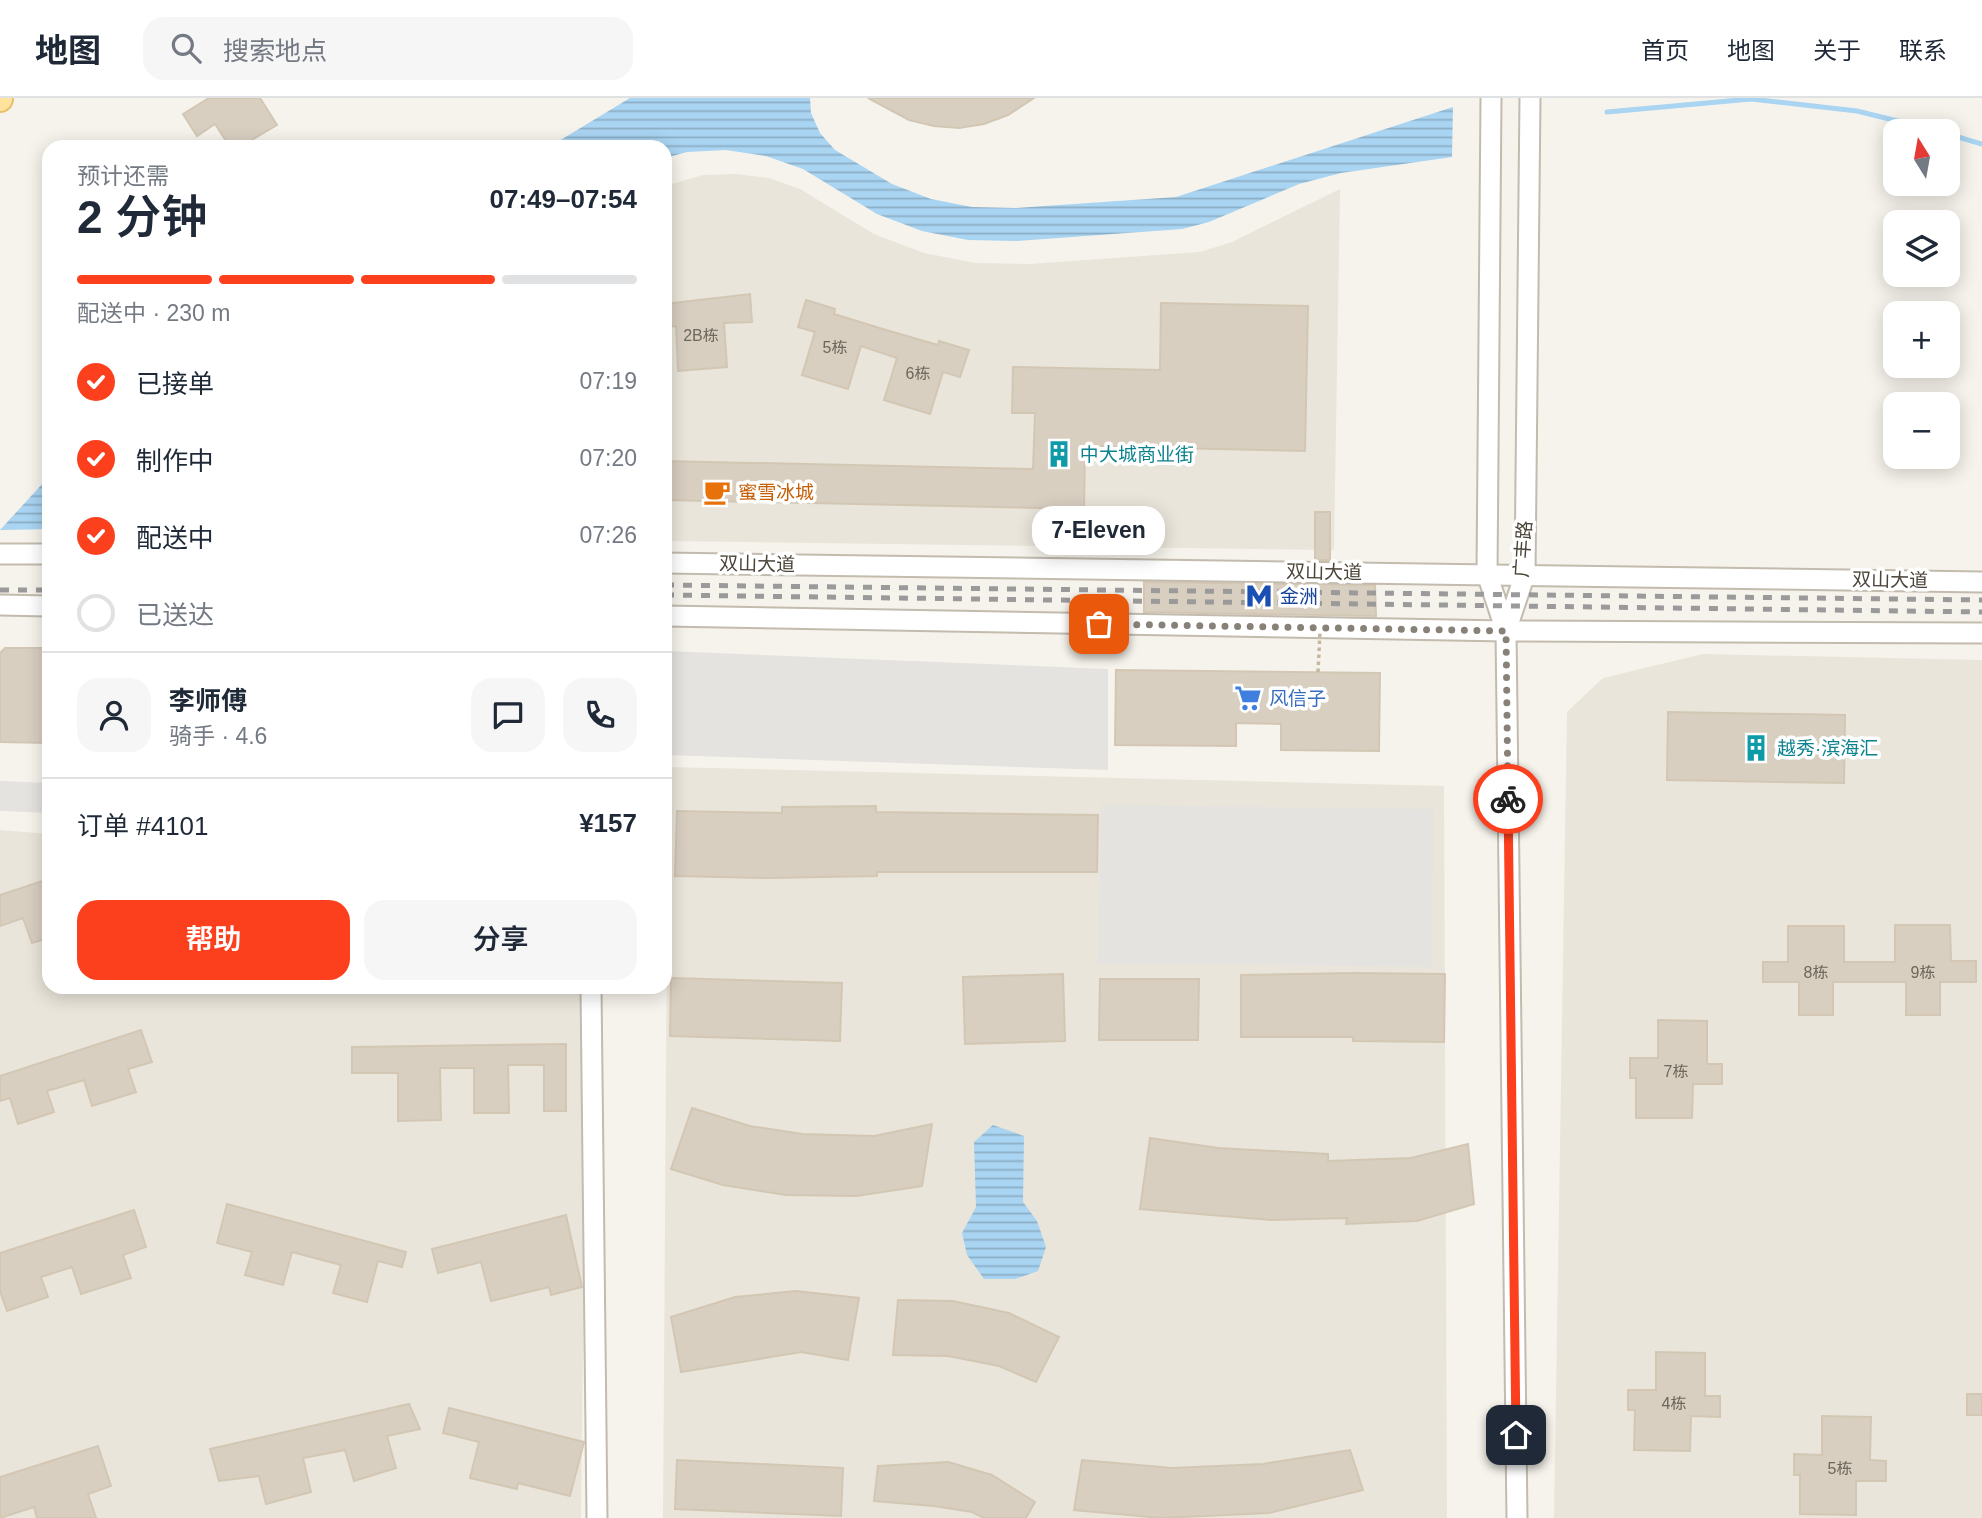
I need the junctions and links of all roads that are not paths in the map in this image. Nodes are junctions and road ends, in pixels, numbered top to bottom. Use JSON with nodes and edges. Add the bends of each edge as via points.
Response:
{"nodes":[{"id":1,"x":1492,"y":98,"type":"edge"},
{"id":2,"x":1530,"y":98,"type":"edge"},
{"id":3,"x":0,"y":554,"type":"edge"},
{"id":4,"x":42,"y":554,"type":"edge"},
{"id":5,"x":672,"y":563,"type":"edge"},
{"id":6,"x":1487,"y":574,"type":"junction"},
{"id":7,"x":1525,"y":574,"type":"junction"},
{"id":8,"x":1982,"y":582,"type":"edge"},
{"id":9,"x":0,"y":605,"type":"edge"},
{"id":10,"x":42,"y":606,"type":"edge"},
{"id":11,"x":672,"y":616,"type":"edge"},
{"id":12,"x":1506,"y":631,"type":"junction"},
{"id":13,"x":1982,"y":633,"type":"edge"},
{"id":14,"x":591,"y":994,"type":"edge"},
{"id":15,"x":597,"y":1518,"type":"edge"},
{"id":16,"x":1517,"y":1518,"type":"edge"}],
"edges":[{"from":1,"to":6,"type":"street","name":"广丰路"},
{"from":2,"to":7,"type":"street","name":"广丰路"},
{"from":3,"to":4,"type":"street"},
{"from":5,"to":6,"type":"street","name":"双山大道"},
{"from":6,"to":7,"type":"street","name":"双山大道"},
{"from":6,"to":12,"type":"street","name":"广丰路"},
{"from":7,"to":8,"type":"street","name":"双山大道"},
{"from":7,"to":12,"type":"street","name":"广丰路"},
{"from":9,"to":10,"type":"street"},
{"from":11,"to":12,"type":"street"},
{"from":12,"to":13,"type":"street"},
{"from":12,"to":16,"type":"street"},
{"from":14,"to":15,"type":"street"}]}
